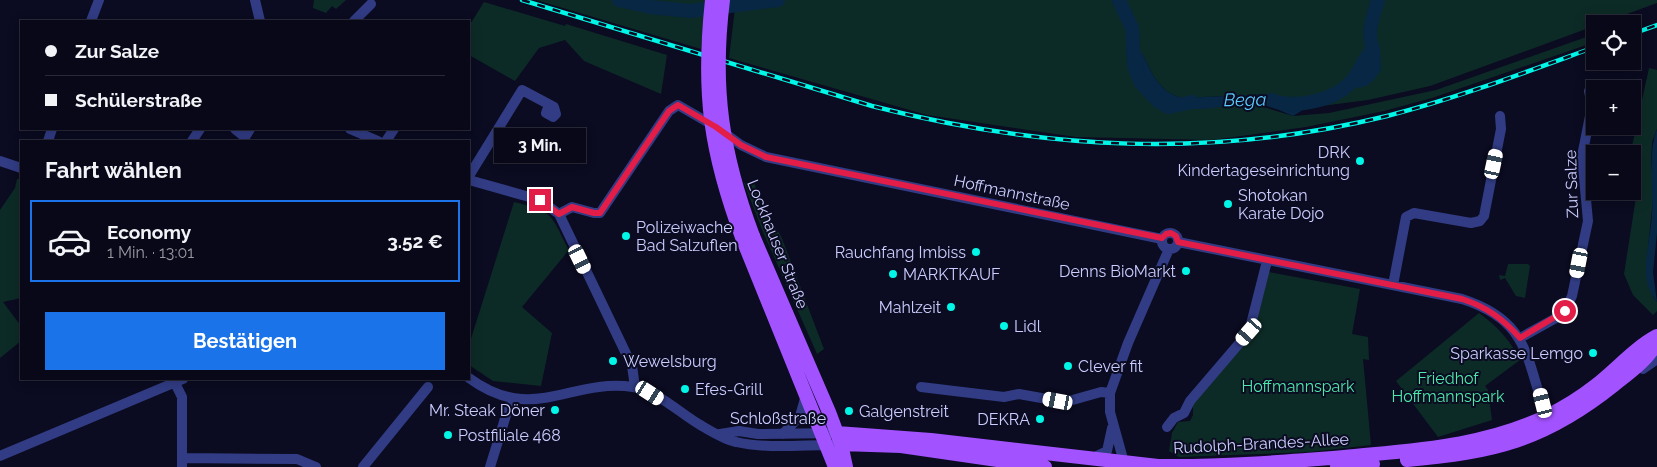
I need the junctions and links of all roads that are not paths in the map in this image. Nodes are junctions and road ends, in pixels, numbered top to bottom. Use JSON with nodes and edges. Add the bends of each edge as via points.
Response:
{"nodes":[{"id":1,"x":98,"y":0,"type":"edge"},
{"id":2,"x":255,"y":0,"type":"edge"},
{"id":3,"x":712,"y":0,"type":"edge"},
{"id":4,"x":722,"y":0,"type":"edge"},
{"id":5,"x":371,"y":4,"type":"dead end"},
{"id":6,"x":91,"y":20,"type":"edge"},
{"id":7,"x":260,"y":20,"type":"edge"},
{"id":8,"x":355,"y":20,"type":"edge"},
{"id":9,"x":549,"y":105,"type":"dead end"},
{"id":10,"x":1500,"y":116,"type":"dead end"},
{"id":11,"x":352,"y":130,"type":"edge"},
{"id":12,"x":1586,"y":135,"type":"edge"},
{"id":13,"x":376,"y":140,"type":"edge"},
{"id":14,"x":0,"y":161,"type":"edge"},
{"id":15,"x":20,"y":168,"type":"edge"},
{"id":16,"x":470,"y":174,"type":"edge"},
{"id":17,"x":470,"y":180,"type":"edge"},
{"id":18,"x":559,"y":214,"type":"junction"},
{"id":19,"x":748,"y":238,"type":"junction"},
{"id":20,"x":1162,"y":238,"type":"junction"},
{"id":21,"x":1178,"y":242,"type":"junction"},
{"id":22,"x":1169,"y":249,"type":"junction"},
{"id":23,"x":1267,"y":261,"type":"junction"},
{"id":24,"x":1392,"y":285,"type":"junction"},
{"id":25,"x":1657,"y":336,"type":"edge"},
{"id":26,"x":1520,"y":338,"type":"junction"},
{"id":27,"x":1657,"y":342,"type":"edge"},
{"id":28,"x":1657,"y":359,"type":"edge"},
{"id":29,"x":1630,"y":373,"type":"junction"},
{"id":30,"x":470,"y":379,"type":"edge"},
{"id":31,"x":178,"y":380,"type":"edge"},
{"id":32,"x":428,"y":387,"type":"dead end"},
{"id":33,"x":635,"y":387,"type":"junction"},
{"id":34,"x":920,"y":387,"type":"dead end"},
{"id":35,"x":1110,"y":393,"type":"junction"},
{"id":36,"x":807,"y":394,"type":"junction"},
{"id":37,"x":511,"y":399,"type":"junction"},
{"id":38,"x":1549,"y":421,"type":"junction"},
{"id":39,"x":1113,"y":424,"type":"junction"},
{"id":40,"x":1167,"y":427,"type":"dead end"},
{"id":41,"x":720,"y":434,"type":"junction"},
{"id":42,"x":783,"y":434,"type":"junction"},
{"id":43,"x":832,"y":439,"type":"junction"},
{"id":44,"x":0,"y":456,"type":"edge"},
{"id":45,"x":1092,"y":460,"type":"junction"},
{"id":46,"x":1435,"y":462,"type":"edge"},
{"id":47,"x":182,"y":463,"type":"edge"},
{"id":48,"x":1125,"y":465,"type":"edge"},
{"id":49,"x":316,"y":467,"type":"edge"},
{"id":50,"x":363,"y":467,"type":"edge"},
{"id":51,"x":490,"y":467,"type":"edge"},
{"id":52,"x":835,"y":467,"type":"edge"},
{"id":53,"x":846,"y":467,"type":"edge"},
{"id":54,"x":1045,"y":467,"type":"edge"},
{"id":55,"x":1337,"y":467,"type":"edge"}],
"edges":[{"from":1,"to":6,"type":"street"},
{"from":2,"to":7,"type":"street"},
{"from":3,"to":19,"type":"main road","name":"Lockhauser Straße","bridge":true,"via":[[707,62],[710,121],[722,182]]},
{"from":4,"to":19,"type":"main road","name":"Lockhauser Straße","bridge":true,"via":[[717,64],[722,127]]},
{"from":5,"to":8,"type":"street"},
{"from":9,"to":16,"type":"street","via":[[522,90]]},
{"from":10,"to":24,"type":"street","via":[[1501,129],[1484,216],[1480,221],[1471,223],[1414,213],[1406,217]]},
{"from":11,"to":13,"type":"street"},
{"from":12,"to":26,"type":"street","name":"Zur Salze","via":[[1582,156],[1588,221],[1572,296],[1565,311]]},
{"from":14,"to":15,"type":"street"},
{"from":17,"to":18,"type":"street","via":[[540,200]]},
{"from":18,"to":20,"type":"street","name":"Hoffmannstraße","via":[[572,207],[600,213],[673,106],[682,106],[741,145],[766,157]]},
{"from":18,"to":33,"type":"street","via":[[632,366]]},
{"from":19,"to":36,"type":"main road","name":"Lockhauser Straße"},
{"from":19,"to":43,"type":"main road","name":"Lockhauser Straße"},
{"from":20,"to":21,"type":"street","via":[[1171,233]]},
{"from":20,"to":22,"type":"street","via":[[1163,245]]},
{"from":21,"to":22,"type":"street"},
{"from":21,"to":23,"type":"street"},
{"from":22,"to":35,"type":"street"},
{"from":23,"to":24,"type":"street"},
{"from":23,"to":40,"type":"street","via":[[1249,332],[1190,401],[1184,413]]},
{"from":24,"to":26,"type":"street","via":[[1476,304],[1496,314]]},
{"from":25,"to":38,"type":"main road","name":"Rudolph-Brandes-Allee"},
{"from":26,"to":38,"type":"street"},
{"from":27,"to":29,"type":"main road","name":"Rudolph-Brandes-Allee"},
{"from":28,"to":29,"type":"street","via":[[1642,370]]},
{"from":29,"to":38,"type":"main road","name":"Rudolph-Brandes-Allee","via":[[1600,397]]},
{"from":30,"to":37,"type":"street","name":"Schloßstraße"},
{"from":31,"to":44,"type":"street"},
{"from":31,"to":47,"type":"street","via":[[182,397]]},
{"from":32,"to":50,"type":"street"},
{"from":33,"to":37,"type":"street","name":"Schloßstraße","via":[[605,385],[551,398]]},
{"from":33,"to":41,"type":"street","name":"Schloßstraße"},
{"from":34,"to":35,"type":"street","via":[[1004,397],[1019,394],[1058,401]]},
{"from":35,"to":39,"type":"street"},
{"from":36,"to":42,"type":"street","via":[[800,416]]},
{"from":36,"to":43,"type":"main road","name":"Lockhauser Straße"},
{"from":37,"to":51,"type":"street"},
{"from":38,"to":46,"type":"main road","name":"Rudolph-Brandes-Allee","via":[[1515,443]]},
{"from":38,"to":48,"type":"main road","name":"Rudolph-Brandes-Allee","via":[[1475,442],[1422,450],[1191,467]]},
{"from":39,"to":45,"type":"street","via":[[1108,449]]},
{"from":39,"to":48,"type":"street"},
{"from":41,"to":42,"type":"street","name":"Schloßstraße","via":[[739,431]]},
{"from":41,"to":43,"type":"street","name":"Schloßstraße","via":[[734,442],[749,444]]},
{"from":42,"to":43,"type":"street","name":"Schloßstraße"},
{"from":43,"to":45,"type":"main road","name":"Rudolph-Brandes-Allee","via":[[922,439]]},
{"from":43,"to":52,"type":"main road"},
{"from":43,"to":53,"type":"main road"},
{"from":43,"to":54,"type":"main road"},
{"from":45,"to":48,"type":"main road","name":"Rudolph-Brandes-Allee"},
{"from":46,"to":55,"type":"main road","name":"Rudolph-Brandes-Allee"},
{"from":47,"to":49,"type":"street","via":[[297,459]]}]}
